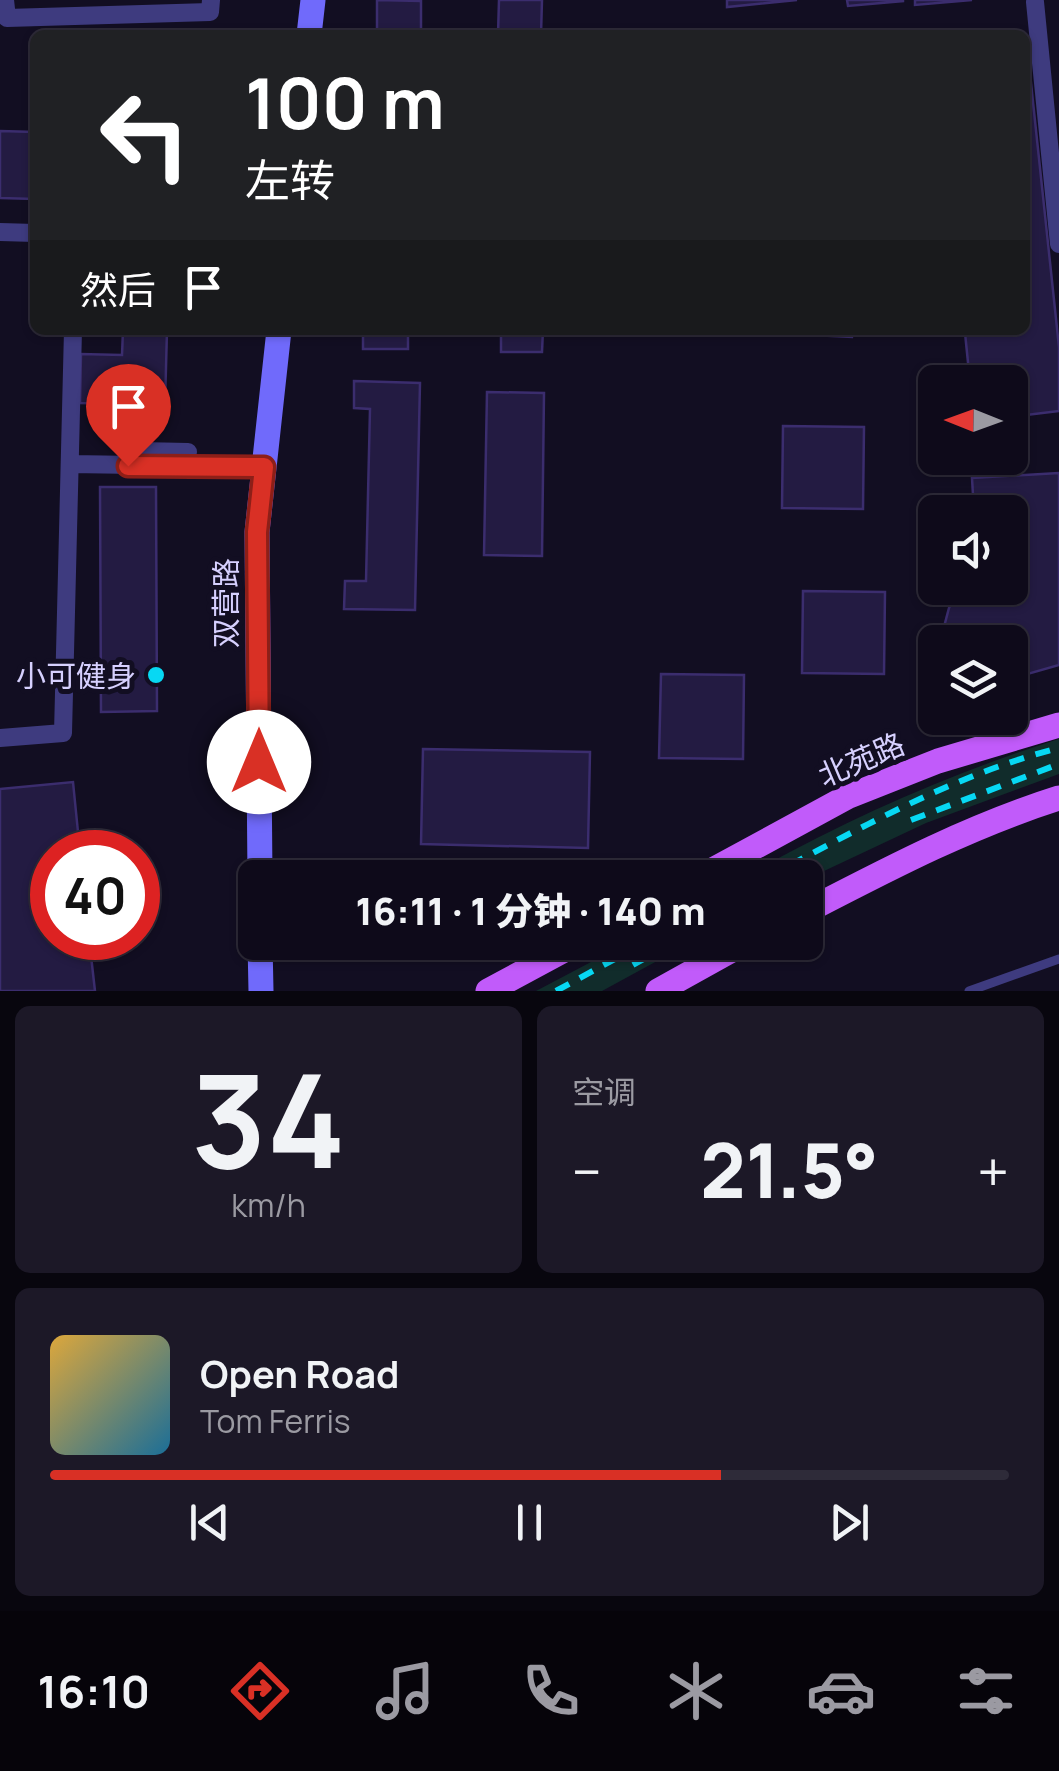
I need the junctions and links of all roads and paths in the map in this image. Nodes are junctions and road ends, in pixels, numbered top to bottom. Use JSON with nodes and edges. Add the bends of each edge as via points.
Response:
{"nodes":[{"id":1,"x":5,"y":0,"type":"edge"},
{"id":2,"x":211,"y":0,"type":"edge"},
{"id":3,"x":313,"y":0,"type":"edge"},
{"id":4,"x":1035,"y":1,"type":"edge"},
{"id":5,"x":310,"y":30,"type":"edge"},
{"id":6,"x":0,"y":232,"type":"edge"},
{"id":7,"x":30,"y":233,"type":"edge"},
{"id":8,"x":1059,"y":244,"type":"edge"},
{"id":9,"x":73,"y":335,"type":"edge"},
{"id":10,"x":278,"y":335,"type":"edge"},
{"id":11,"x":140,"y":451,"type":"dead end"},
{"id":12,"x":188,"y":452,"type":"dead end"},
{"id":13,"x":70,"y":464,"type":"junction"},
{"id":14,"x":264,"y":467,"type":"junction"},
{"id":15,"x":1059,"y":725,"type":"edge"},
{"id":16,"x":0,"y":738,"type":"edge"},
{"id":17,"x":1059,"y":798,"type":"edge"},
{"id":18,"x":260,"y":860,"type":"edge"},
{"id":19,"x":731,"y":860,"type":"edge"},
{"id":20,"x":823,"y":903,"type":"edge"},
{"id":21,"x":1059,"y":959,"type":"edge"},
{"id":22,"x":260,"y":960,"type":"edge"},
{"id":23,"x":546,"y":960,"type":"edge"},
{"id":24,"x":714,"y":960,"type":"edge"},
{"id":25,"x":261,"y":991,"type":"edge"},
{"id":26,"x":488,"y":991,"type":"edge"},
{"id":27,"x":658,"y":991,"type":"edge"},
{"id":28,"x":969,"y":991,"type":"edge"}],
"edges":[{"from":1,"to":2,"type":"street","via":[[7,18],[210,12]]},
{"from":3,"to":5,"type":"street"},
{"from":4,"to":8,"type":"street"},
{"from":6,"to":7,"type":"street"},
{"from":9,"to":13,"type":"street"},
{"from":10,"to":14,"type":"street","name":"双营路"},
{"from":11,"to":12,"type":"street"},
{"from":13,"to":14,"type":"street"},
{"from":13,"to":16,"type":"street","via":[[64,733]]},
{"from":14,"to":18,"type":"street","name":"双营路","via":[[257,532]]},
{"from":15,"to":19,"type":"main road","name":"北苑路","via":[[847,797]]},
{"from":17,"to":20,"type":"main road","via":[[1010,813]]},
{"from":21,"to":28,"type":"lane"},
{"from":22,"to":25,"type":"street"},
{"from":23,"to":26,"type":"main road"},
{"from":24,"to":27,"type":"main road"}]}
